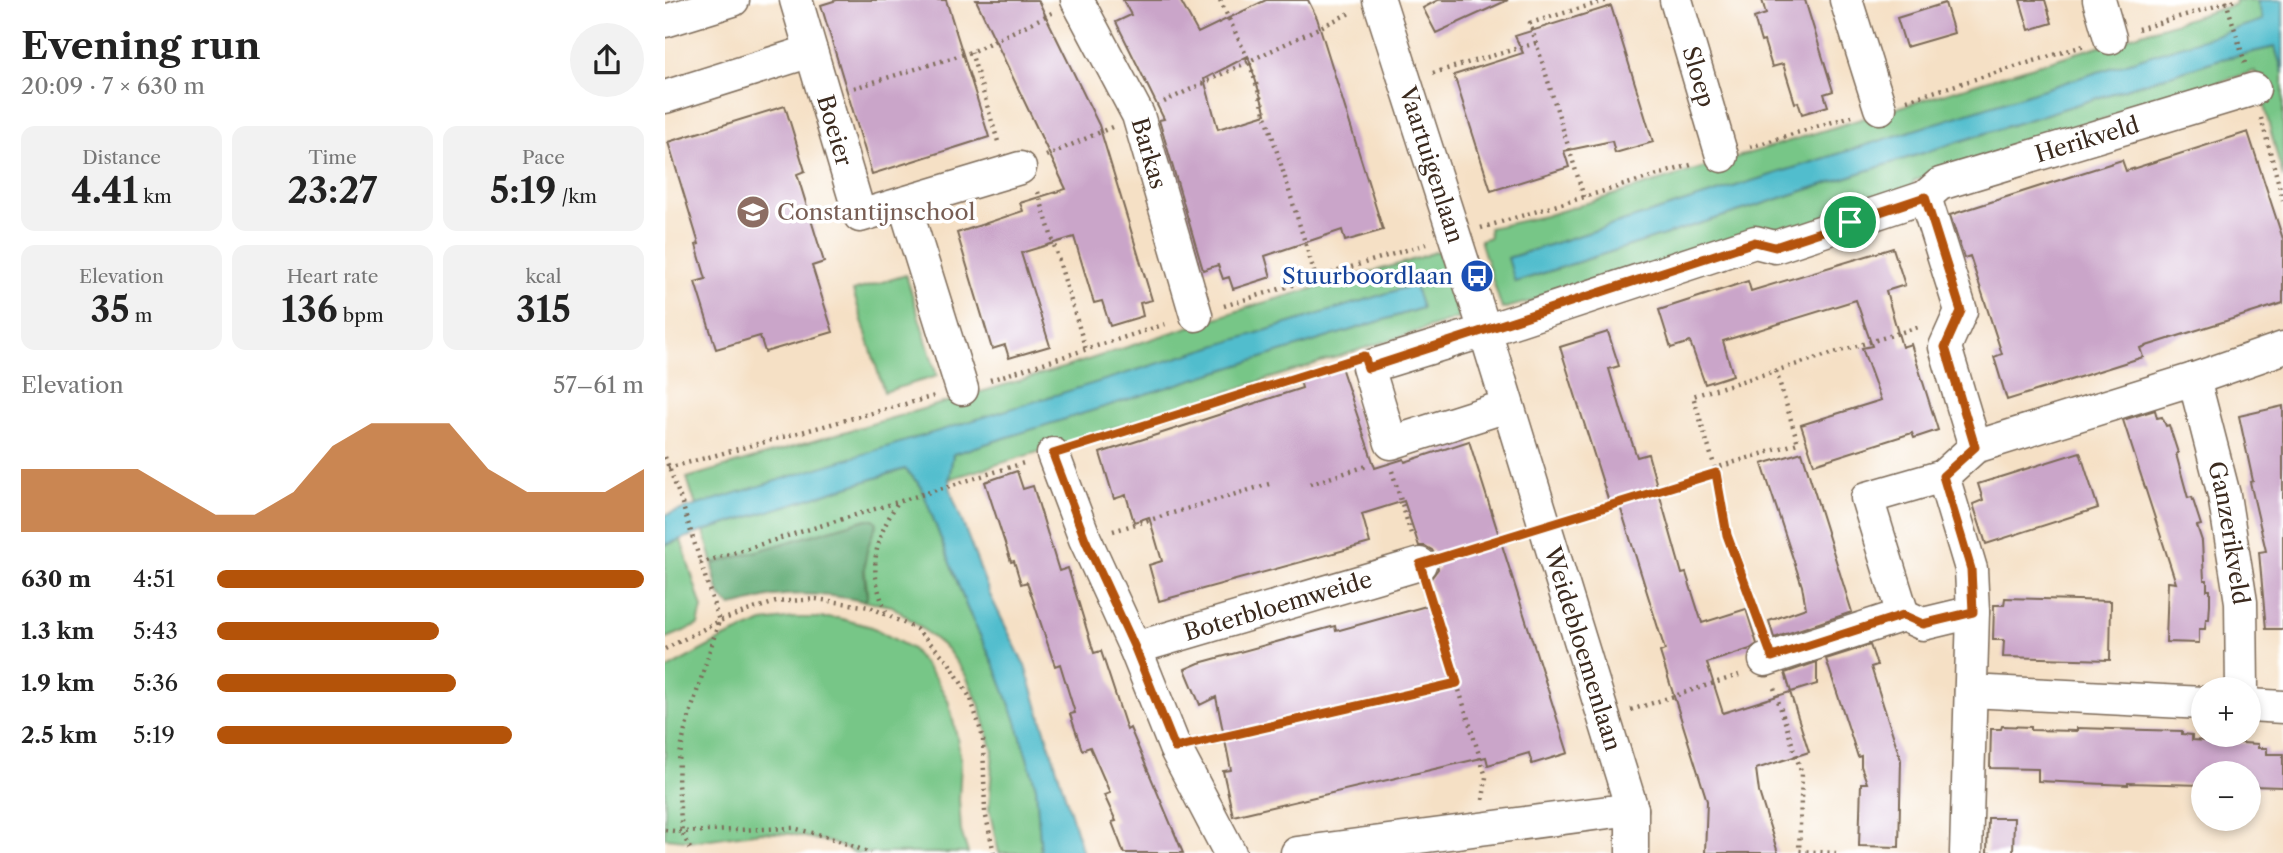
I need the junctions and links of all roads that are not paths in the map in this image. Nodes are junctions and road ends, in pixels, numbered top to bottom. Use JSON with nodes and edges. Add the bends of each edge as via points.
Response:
{"nodes":[{"id":1,"x":733,"y":0,"type":"edge"},
{"id":2,"x":796,"y":0,"type":"edge"},
{"id":3,"x":1077,"y":0,"type":"edge"},
{"id":4,"x":1676,"y":0,"type":"edge"},
{"id":5,"x":1846,"y":0,"type":"edge"},
{"id":6,"x":2099,"y":0,"type":"edge"},
{"id":7,"x":1367,"y":6,"type":"edge"},
{"id":8,"x":665,"y":20,"type":"edge"},
{"id":9,"x":2110,"y":38,"type":"dead end"},
{"id":10,"x":811,"y":51,"type":"junction"},
{"id":11,"x":2250,"y":79,"type":"road end"},
{"id":12,"x":665,"y":97,"type":"edge"},
{"id":13,"x":1879,"y":108,"type":"dead end"},
{"id":14,"x":1722,"y":156,"type":"dead end"},
{"id":15,"x":1019,"y":168,"type":"road end"},
{"id":16,"x":1925,"y":197,"type":"junction"},
{"id":17,"x":904,"y":203,"type":"junction"},
{"id":18,"x":1196,"y":314,"type":"dead end"},
{"id":19,"x":1485,"y":331,"type":"junction"},
{"id":20,"x":2283,"y":348,"type":"edge"},
{"id":21,"x":2194,"y":379,"type":"junction"},
{"id":22,"x":962,"y":389,"type":"dead end"},
{"id":23,"x":1507,"y":406,"type":"junction"},
{"id":24,"x":1975,"y":447,"type":"junction"},
{"id":25,"x":1053,"y":454,"type":"road end"},
{"id":26,"x":1943,"y":476,"type":"junction"},
{"id":27,"x":1420,"y":564,"type":"road end"},
{"id":28,"x":1973,"y":612,"type":"junction"},
{"id":29,"x":1903,"y":615,"type":"junction"},
{"id":30,"x":1135,"y":648,"type":"junction"},
{"id":31,"x":1768,"y":661,"type":"road end"},
{"id":32,"x":2242,"y":677,"type":"edge"},
{"id":33,"x":1971,"y":691,"type":"junction"},
{"id":34,"x":2191,"y":702,"type":"edge"},
{"id":35,"x":2261,"y":706,"type":"edge"},
{"id":36,"x":2283,"y":707,"type":"edge"},
{"id":37,"x":1632,"y":809,"type":"junction"},
{"id":38,"x":1230,"y":853,"type":"edge"},
{"id":39,"x":1297,"y":853,"type":"edge"},
{"id":40,"x":1632,"y":853,"type":"edge"},
{"id":41,"x":1966,"y":853,"type":"edge"}],
"edges":[{"from":1,"to":8,"type":"street"},
{"from":2,"to":10,"type":"street","name":"Boeier"},
{"from":3,"to":18,"type":"street","name":"Barkas","via":[[1138,115]]},
{"from":4,"to":14,"type":"street","name":"Sloep"},
{"from":5,"to":13,"type":"street"},
{"from":6,"to":9,"type":"street"},
{"from":7,"to":19,"type":"street","name":"Vaartuigenlaan","via":[[1405,82]]},
{"from":10,"to":12,"type":"street"},
{"from":10,"to":17,"type":"street","name":"Boeier","via":[[860,216]]},
{"from":11,"to":16,"type":"street","name":"Herikveld","via":[[1940,184]]},
{"from":15,"to":17,"type":"street","name":"Boeier"},
{"from":16,"to":19,"type":"street","name":"Herikveld","via":[[1775,247],[1755,242]]},
{"from":16,"to":24,"type":"street","via":[[1961,311],[1945,347]]},
{"from":17,"to":22,"type":"street"},
{"from":19,"to":23,"type":"street","name":"Weidebloemenlaan"},
{"from":19,"to":23,"type":"street","via":[[1368,368],[1390,451]]},
{"from":20,"to":21,"type":"street"},
{"from":21,"to":24,"type":"street"},
{"from":21,"to":32,"type":"street","name":"Ganzerikveld","via":[[2224,495],[2237,575]]},
{"from":23,"to":37,"type":"street","name":"Weidebloemenlaan"},
{"from":24,"to":26,"type":"street"},
{"from":25,"to":30,"type":"street","via":[[1085,539]]},
{"from":26,"to":28,"type":"street","via":[[1971,569]]},
{"from":26,"to":29,"type":"street","via":[[1867,498]]},
{"from":27,"to":30,"type":"street","name":"Boterbloemweide"},
{"from":28,"to":29,"type":"street","via":[[1923,624]]},
{"from":28,"to":33,"type":"street"},
{"from":29,"to":31,"type":"street"},
{"from":30,"to":38,"type":"street","via":[[1175,748]]},
{"from":33,"to":34,"type":"street"},
{"from":33,"to":41,"type":"street"},
{"from":35,"to":36,"type":"street"},
{"from":37,"to":39,"type":"street"},
{"from":37,"to":40,"type":"street","name":"Weidebloemenlaan"}]}
